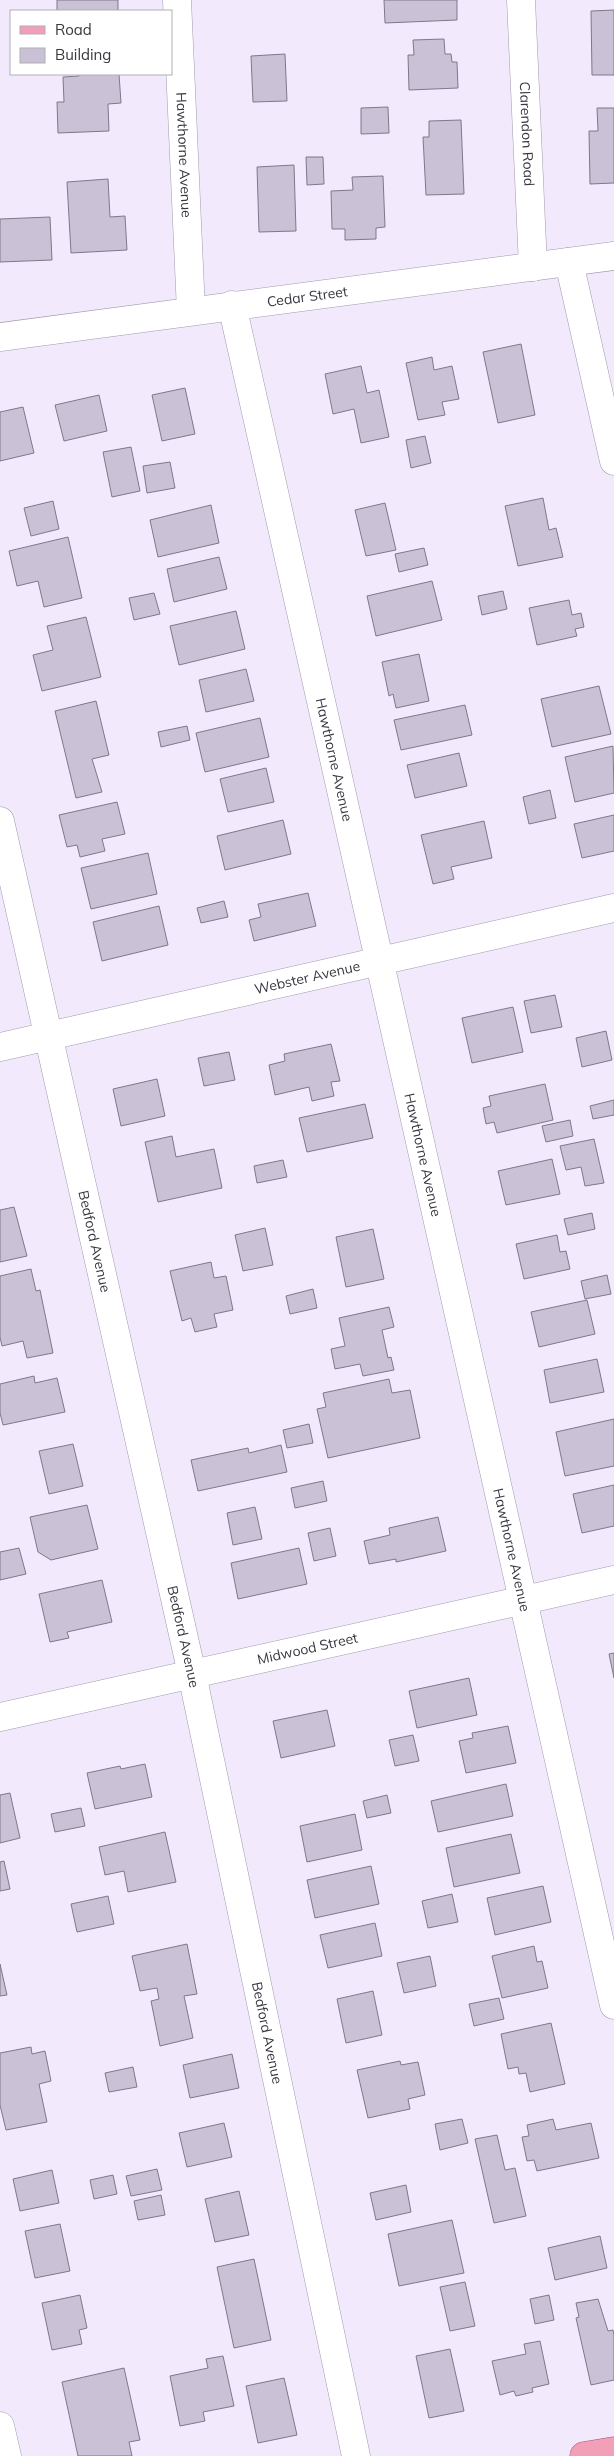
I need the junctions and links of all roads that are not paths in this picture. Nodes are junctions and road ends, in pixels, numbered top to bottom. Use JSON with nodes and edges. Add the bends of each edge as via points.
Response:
{"nodes":[{"id":1,"x":177,"y":0,"type":"edge"},
{"id":2,"x":521,"y":0,"type":"edge"},
{"id":3,"x":614,"y":256,"type":"edge"},
{"id":4,"x":569,"y":262,"type":"junction"},
{"id":5,"x":533,"y":267,"type":"junction"},
{"id":6,"x":232,"y":305,"type":"junction"},
{"id":7,"x":191,"y":310,"type":"junction"},
{"id":8,"x":0,"y":337,"type":"edge"},
{"id":9,"x":614,"y":461,"type":"edge"},
{"id":10,"x":0,"y":821,"type":"edge"},
{"id":11,"x":614,"y":908,"type":"edge"},
{"id":12,"x":379,"y":961,"type":"junction"},
{"id":13,"x":48,"y":1036,"type":"junction"},
{"id":14,"x":0,"y":1047,"type":"edge"},
{"id":15,"x":614,"y":1580,"type":"edge"},
{"id":16,"x":523,"y":1600,"type":"junction"},
{"id":17,"x":192,"y":1674,"type":"junction"},
{"id":18,"x":0,"y":1717,"type":"edge"},
{"id":19,"x":614,"y":2004,"type":"edge"},
{"id":20,"x":0,"y":2426,"type":"edge"},
{"id":21,"x":614,"y":2451,"type":"edge"},
{"id":22,"x":7,"y":2456,"type":"edge"},
{"id":23,"x":356,"y":2456,"type":"edge"},
{"id":24,"x":584,"y":2456,"type":"edge"}],
"edges":[{"from":1,"to":7,"type":"street","name":"Hawthorne Avenue"},
{"from":2,"to":5,"type":"street","name":"Clarendon Road"},
{"from":3,"to":4,"type":"street","name":"Cedar Street"},
{"from":4,"to":5,"type":"street","name":"Cedar Street"},
{"from":4,"to":9,"type":"street"},
{"from":5,"to":6,"type":"street","name":"Cedar Street"},
{"from":6,"to":7,"type":"street","name":"Cedar Street"},
{"from":6,"to":12,"type":"street","name":"Hawthorne Avenue"},
{"from":7,"to":8,"type":"street","name":"Cedar Street"},
{"from":10,"to":13,"type":"street","name":"Bedford Avenue"},
{"from":11,"to":12,"type":"street","name":"Webster Avenue"},
{"from":12,"to":13,"type":"street","name":"Webster Avenue"},
{"from":12,"to":16,"type":"street","name":"Hawthorne Avenue"},
{"from":13,"to":14,"type":"street","name":"Webster Avenue"},
{"from":13,"to":17,"type":"street","name":"Bedford Avenue"},
{"from":15,"to":16,"type":"street","name":"Midwood Street"},
{"from":16,"to":17,"type":"street","name":"Midwood Street"},
{"from":16,"to":19,"type":"street","name":"Hawthorne Avenue"},
{"from":17,"to":18,"type":"street","name":"Midwood Street"},
{"from":17,"to":23,"type":"street","name":"Bedford Avenue"},
{"from":20,"to":22,"type":"street"},
{"from":21,"to":24,"type":"main road"}]}
